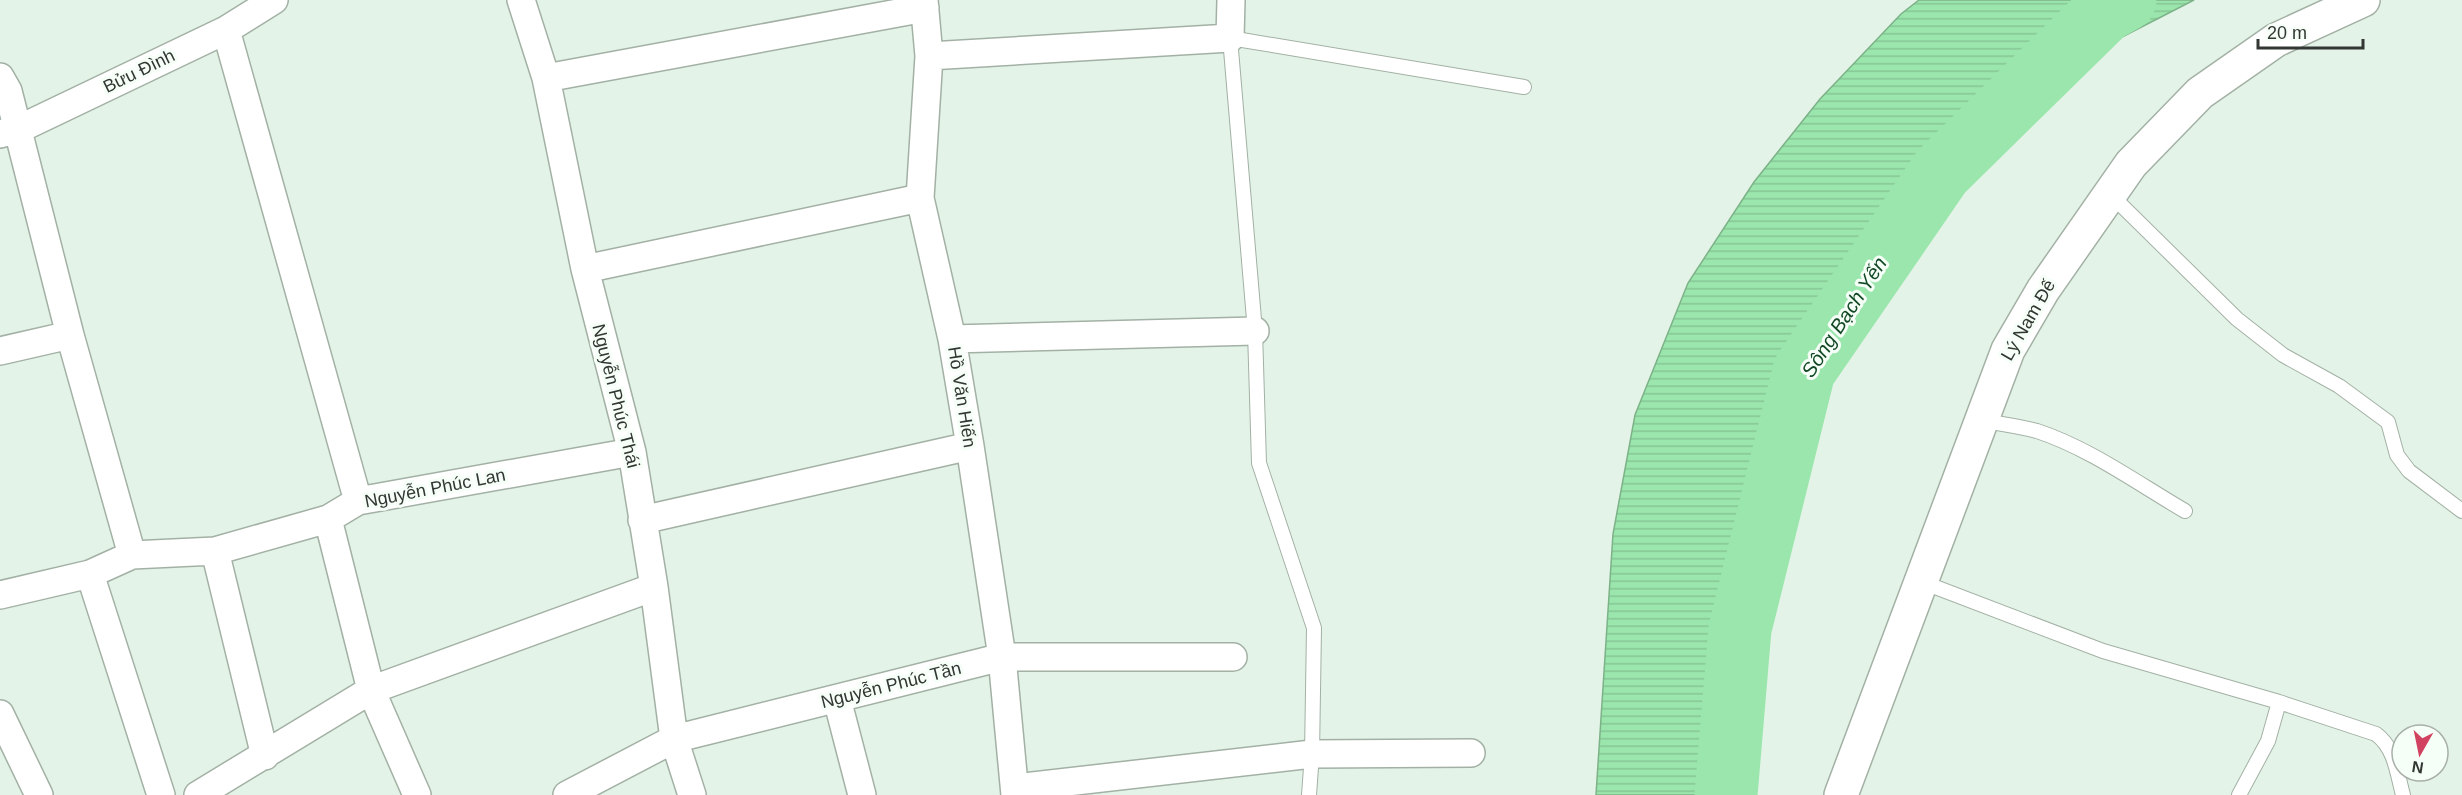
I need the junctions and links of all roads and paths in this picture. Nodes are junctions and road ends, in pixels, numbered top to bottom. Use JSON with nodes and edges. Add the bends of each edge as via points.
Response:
{"nodes":[{"id":1,"x":274,"y":0,"type":"edge"},
{"id":2,"x":521,"y":0,"type":"edge"},
{"id":3,"x":1231,"y":0,"type":"edge"},
{"id":4,"x":2363,"y":0,"type":"edge"},
{"id":5,"x":924,"y":4,"type":"edge"},
{"id":6,"x":226,"y":30,"type":"junction"},
{"id":7,"x":1230,"y":38,"type":"junction"},
{"id":8,"x":929,"y":56,"type":"junction"},
{"id":9,"x":0,"y":77,"type":"edge"},
{"id":10,"x":546,"y":78,"type":"junction"},
{"id":11,"x":1524,"y":87,"type":"dead end"},
{"id":12,"x":9,"y":132,"type":"edge"},
{"id":13,"x":2111,"y":195,"type":"junction"},
{"id":14,"x":920,"y":198,"type":"junction"},
{"id":15,"x":585,"y":269,"type":"junction"},
{"id":16,"x":1255,"y":331,"type":"junction"},
{"id":17,"x":70,"y":335,"type":"junction"},
{"id":18,"x":952,"y":339,"type":"junction"},
{"id":19,"x":0,"y":351,"type":"edge"},
{"id":20,"x":1982,"y":420,"type":"junction"},
{"id":21,"x":970,"y":446,"type":"junction"},
{"id":22,"x":632,"y":452,"type":"junction"},
{"id":23,"x":358,"y":501,"type":"junction"},
{"id":24,"x":2185,"y":511,"type":"dead end"},
{"id":25,"x":2462,"y":511,"type":"edge"},
{"id":26,"x":328,"y":519,"type":"junction"},
{"id":27,"x":642,"y":520,"type":"junction"},
{"id":28,"x":214,"y":551,"type":"junction"},
{"id":29,"x":132,"y":555,"type":"junction"},
{"id":30,"x":90,"y":574,"type":"junction"},
{"id":31,"x":1922,"y":582,"type":"junction"},
{"id":32,"x":654,"y":587,"type":"junction"},
{"id":33,"x":0,"y":595,"type":"edge"},
{"id":34,"x":1002,"y":657,"type":"junction"},
{"id":35,"x":1233,"y":657,"type":"dead end"},
{"id":36,"x":371,"y":690,"type":"junction"},
{"id":37,"x":837,"y":699,"type":"junction"},
{"id":38,"x":2279,"y":702,"type":"junction"},
{"id":39,"x":0,"y":714,"type":"edge"},
{"id":40,"x":674,"y":739,"type":"junction"},
{"id":41,"x":1472,"y":753,"type":"dead end"},
{"id":42,"x":1312,"y":754,"type":"junction"},
{"id":43,"x":265,"y":756,"type":"junction"},
{"id":44,"x":1015,"y":791,"type":"edge"},
{"id":45,"x":39,"y":795,"type":"edge"},
{"id":46,"x":161,"y":795,"type":"edge"},
{"id":47,"x":198,"y":795,"type":"edge"},
{"id":48,"x":417,"y":795,"type":"edge"},
{"id":49,"x":567,"y":795,"type":"edge"},
{"id":50,"x":692,"y":795,"type":"edge"},
{"id":51,"x":862,"y":795,"type":"edge"},
{"id":52,"x":1309,"y":795,"type":"edge"},
{"id":53,"x":1841,"y":795,"type":"edge"},
{"id":54,"x":2239,"y":795,"type":"edge"},
{"id":55,"x":2403,"y":795,"type":"edge"}],
"edges":[{"from":1,"to":6,"type":"street","name":"Bửu Đình"},
{"from":2,"to":10,"type":"street","name":"Nguyễn Phúc Thái"},
{"from":3,"to":7,"type":"street"},
{"from":4,"to":13,"type":"street","name":"Lý Nam Đế","via":[[2276,40],[2200,93],[2131,164]]},
{"from":5,"to":8,"type":"street","name":"Hồ Văn Hiến"},
{"from":5,"to":10,"type":"street"},
{"from":6,"to":12,"type":"street","name":"Bửu Đình"},
{"from":6,"to":23,"type":"street"},
{"from":7,"to":8,"type":"street"},
{"from":7,"to":11,"type":"lane"},
{"from":7,"to":16,"type":"lane"},
{"from":8,"to":14,"type":"street","name":"Hồ Văn Hiến"},
{"from":9,"to":12,"type":"street","via":[[8,91]]},
{"from":10,"to":15,"type":"street","name":"Nguyễn Phúc Thái"},
{"from":12,"to":17,"type":"street"},
{"from":13,"to":20,"type":"street","name":"Lý Nam Đế","via":[[2043,290],[2008,350]]},
{"from":13,"to":25,"type":"lane","via":[[2237,319],[2283,355],[2339,386],[2388,422],[2397,455],[2409,471]]},
{"from":14,"to":15,"type":"street"},
{"from":14,"to":18,"type":"street","name":"Hồ Văn Hiến"},
{"from":15,"to":22,"type":"street","name":"Nguyễn Phúc Thái"},
{"from":16,"to":18,"type":"street"},
{"from":16,"to":42,"type":"lane","via":[[1260,463],[1314,628]]},
{"from":17,"to":19,"type":"street"},
{"from":17,"to":29,"type":"street"},
{"from":18,"to":21,"type":"street","name":"Hồ Văn Hiến"},
{"from":20,"to":24,"type":"lane","via":[[2034,430],[2057,439]]},
{"from":20,"to":31,"type":"street","name":"Lý Nam Đế"},
{"from":21,"to":27,"type":"street"},
{"from":21,"to":34,"type":"street","name":"Hồ Văn Hiến"},
{"from":22,"to":23,"type":"street","name":"Nguyễn Phúc Lan"},
{"from":22,"to":27,"type":"street","name":"Nguyễn Phúc Thái"},
{"from":23,"to":26,"type":"street","name":"Nguyễn Phúc Lan"},
{"from":26,"to":28,"type":"street","name":"Nguyễn Phúc Lan"},
{"from":26,"to":36,"type":"street"},
{"from":27,"to":32,"type":"street","name":"Nguyễn Phúc Thái"},
{"from":28,"to":29,"type":"street","name":"Nguyễn Phúc Lan"},
{"from":28,"to":43,"type":"street"},
{"from":29,"to":30,"type":"street","name":"Nguyễn Phúc Lan"},
{"from":30,"to":33,"type":"street","name":"Nguyễn Phúc Lan"},
{"from":30,"to":46,"type":"street"},
{"from":31,"to":38,"type":"lane","via":[[2103,651]]},
{"from":31,"to":53,"type":"street","name":"Lý Nam Đế"},
{"from":32,"to":36,"type":"street"},
{"from":32,"to":40,"type":"street","name":"Nguyễn Phúc Thái"},
{"from":34,"to":35,"type":"street","name":"Nguyễn Phúc Tần"},
{"from":34,"to":37,"type":"street","name":"Nguyễn Phúc Tần"},
{"from":34,"to":44,"type":"street","name":"Hồ Văn Hiến"},
{"from":36,"to":43,"type":"street"},
{"from":36,"to":48,"type":"street"},
{"from":37,"to":40,"type":"street","name":"Nguyễn Phúc Tần"},
{"from":37,"to":51,"type":"street"},
{"from":38,"to":54,"type":"lane","via":[[2268,741]]},
{"from":38,"to":55,"type":"lane","via":[[2376,734],[2387,742]]},
{"from":39,"to":45,"type":"street"},
{"from":40,"to":49,"type":"street","name":"Nguyễn Phúc Tần"},
{"from":40,"to":50,"type":"street","name":"Nguyễn Phúc Thái"},
{"from":41,"to":42,"type":"street"},
{"from":42,"to":44,"type":"street"},
{"from":42,"to":52,"type":"lane"},
{"from":43,"to":47,"type":"street"}]}
